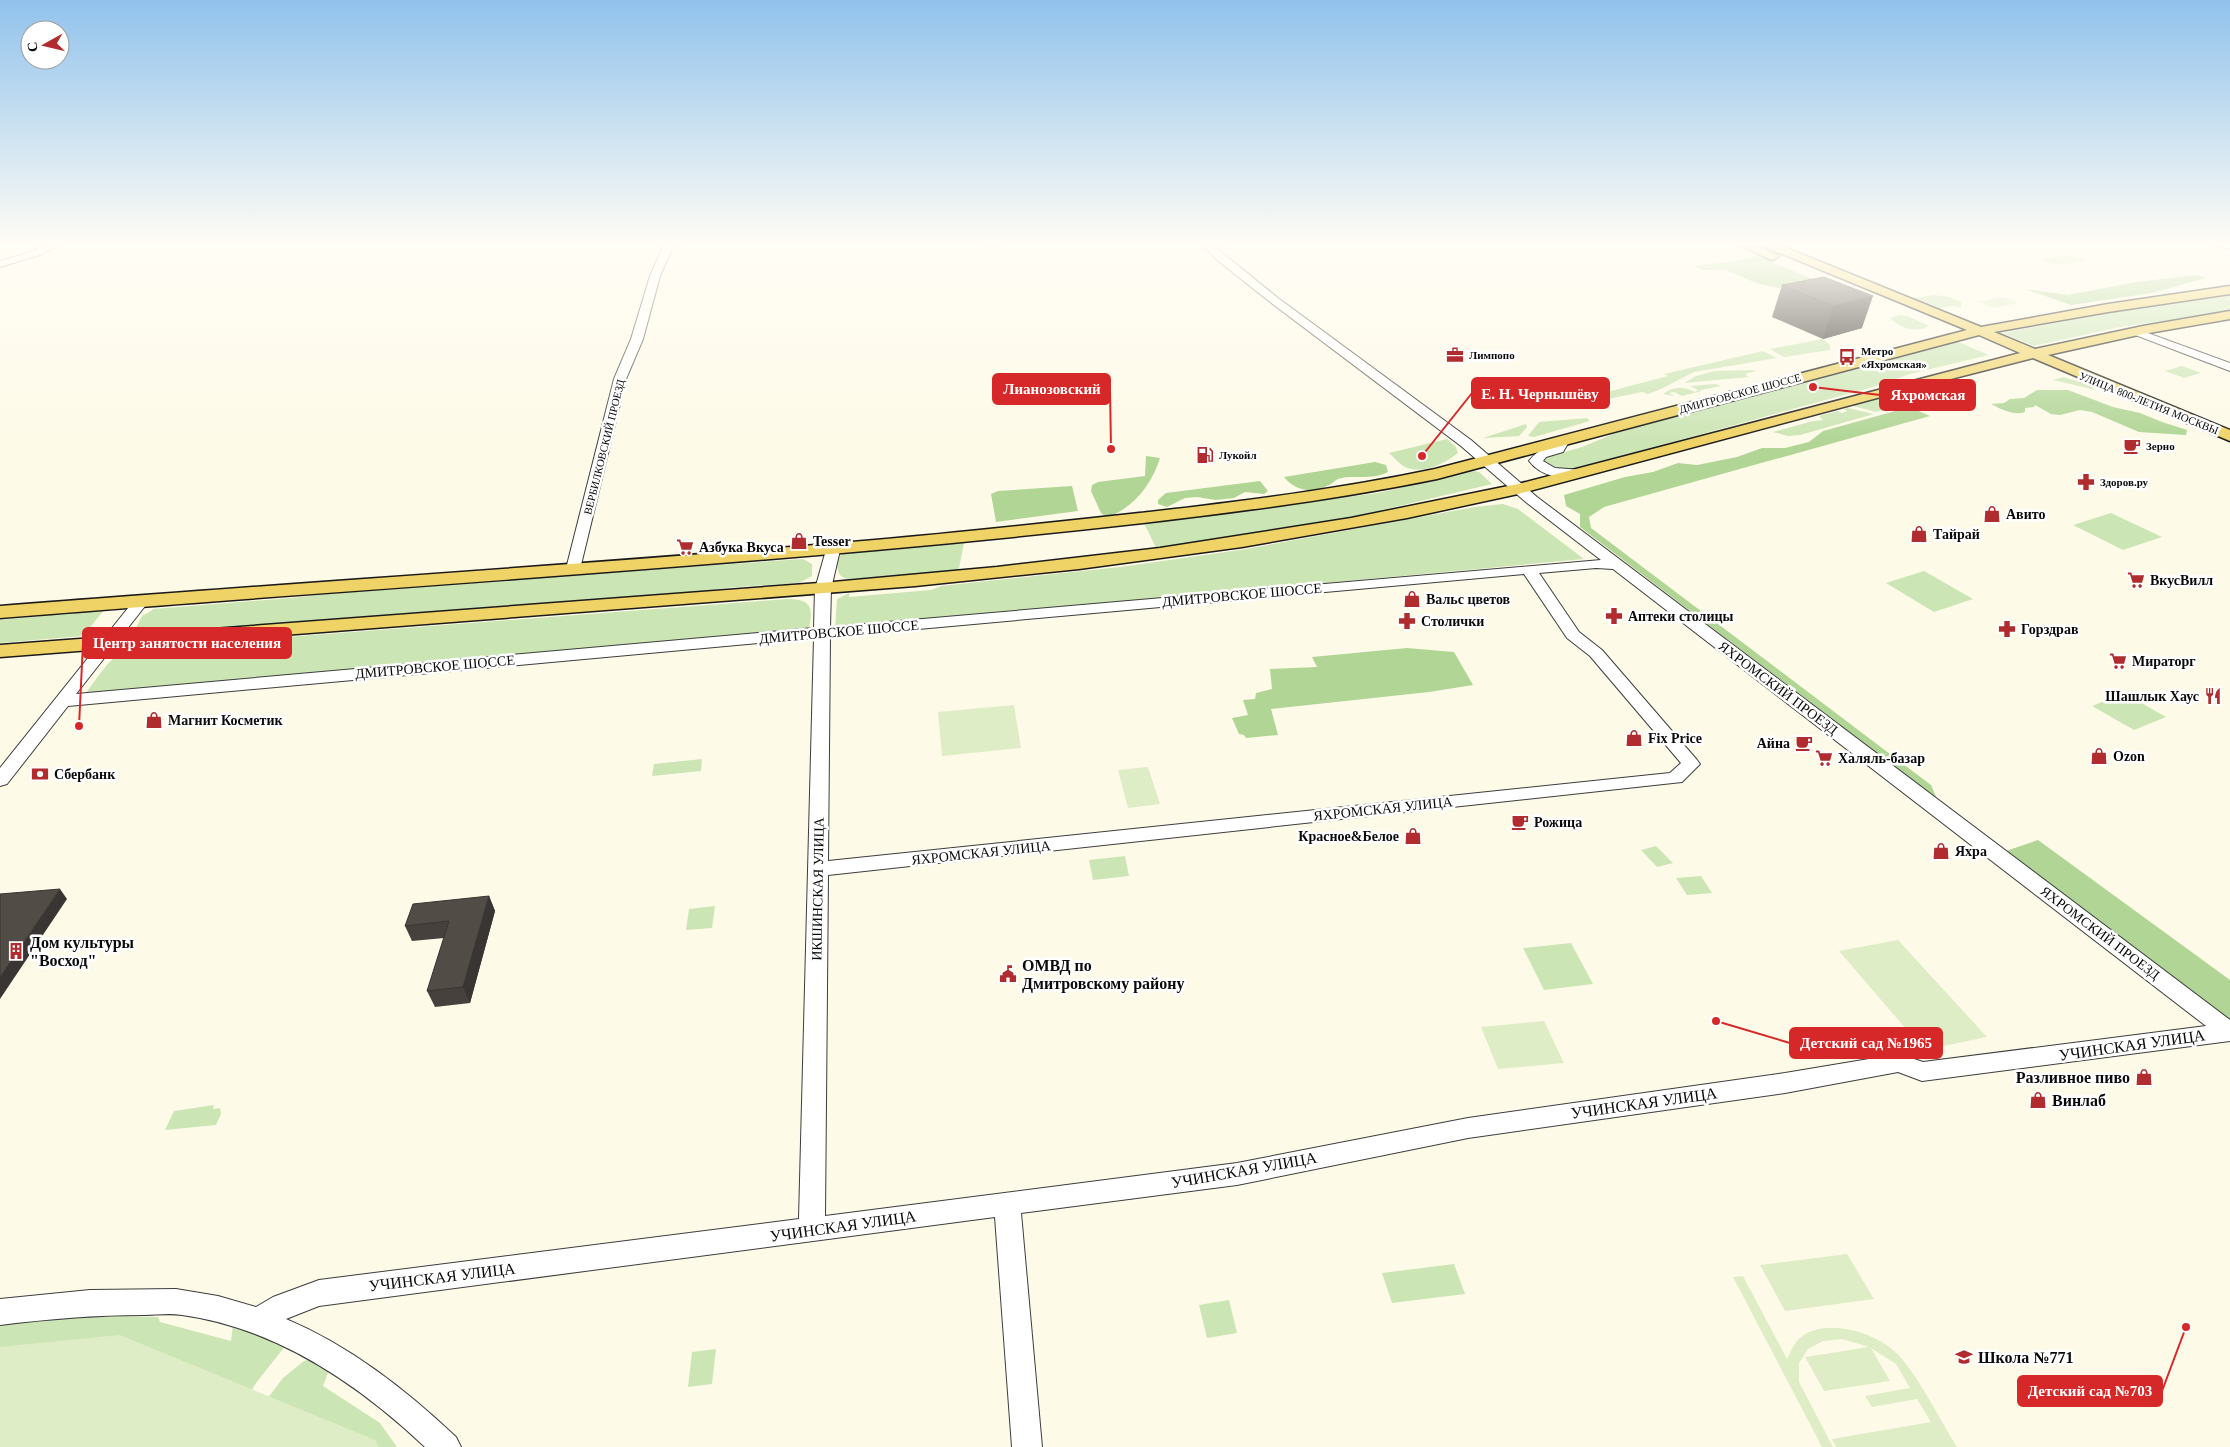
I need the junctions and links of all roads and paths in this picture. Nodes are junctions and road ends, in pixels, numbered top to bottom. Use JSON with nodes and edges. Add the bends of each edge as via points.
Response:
{"nodes":[{"id":1,"x":645,"y":310,"type":"edge"},
{"id":2,"x":1287,"y":310,"type":"edge"},
{"id":3,"x":1915,"y":310,"type":"edge"},
{"id":4,"x":1923,"y":310,"type":"edge"},
{"id":5,"x":2100,"y":310,"type":"edge"},
{"id":6,"x":2230,"y":315,"type":"edge"},
{"id":7,"x":2134,"y":331,"type":"junction"},
{"id":8,"x":1975,"y":332,"type":"junction"},
{"id":9,"x":2028,"y":354,"type":"junction"},
{"id":10,"x":2230,"y":367,"type":"edge"},
{"id":11,"x":2230,"y":436,"type":"edge"},
{"id":12,"x":1564,"y":440,"type":"junction"},
{"id":13,"x":1487,"y":460,"type":"junction"},
{"id":14,"x":1577,"y":473,"type":"junction"},
{"id":15,"x":1517,"y":489,"type":"junction"},
{"id":16,"x":833,"y":550,"type":"junction"},
{"id":17,"x":1616,"y":565,"type":"junction"},
{"id":18,"x":573,"y":569,"type":"junction"},
{"id":19,"x":1529,"y":570,"type":"junction"},
{"id":20,"x":823,"y":589,"type":"junction"},
{"id":21,"x":141,"y":601,"type":"junction"},
{"id":22,"x":0,"y":612,"type":"edge"},
{"id":23,"x":822,"y":634,"type":"junction"},
{"id":24,"x":107,"y":644,"type":"junction"},
{"id":25,"x":0,"y":652,"type":"edge"},
{"id":26,"x":61,"y":701,"type":"junction"},
{"id":27,"x":0,"y":780,"type":"edge"},
{"id":28,"x":819,"y":869,"type":"junction"},
{"id":29,"x":2230,"y":1032,"type":"edge"},
{"id":30,"x":1007,"y":1204,"type":"junction"},
{"id":31,"x":812,"y":1229,"type":"junction"},
{"id":32,"x":0,"y":1312,"type":"edge"},
{"id":33,"x":260,"y":1320,"type":"junction"},
{"id":34,"x":446,"y":1447,"type":"edge"},
{"id":35,"x":1027,"y":1447,"type":"edge"}],
"edges":[{"from":1,"to":18,"type":"street","name":"ВЕРБИЛКОВСКИЙ ПРОЕЗД","via":[[620,379]]},
{"from":2,"to":13,"type":"street"},
{"from":3,"to":8,"type":"main road","name":"УЛИЦА 800-ЛЕТИЯ МОСКВЫ"},
{"from":4,"to":8,"type":"main road","name":"УЛИЦА 800-ЛЕТИЯ МОСКВЫ"},
{"from":5,"to":8,"type":"main road","name":"ДМИТРОВСКОЕ ШОССЕ"},
{"from":6,"to":7,"type":"main road"},
{"from":7,"to":9,"type":"main road"},
{"from":7,"to":10,"type":"street"},
{"from":8,"to":9,"type":"main road","name":"УЛИЦА 800-ЛЕТИЯ МОСКВЫ"},
{"from":8,"to":12,"type":"main road","name":"ДМИТРОВСКОЕ ШОССЕ"},
{"from":9,"to":11,"type":"main road","name":"УЛИЦА 800-ЛЕТИЯ МОСКВЫ"},
{"from":9,"to":14,"type":"main road"},
{"from":12,"to":13,"type":"main road","name":"ДМИТРОВСКОЕ ШОССЕ"},
{"from":12,"to":14,"type":"street","via":[[1558,449],[1541,454],[1536,461],[1555,473]]},
{"from":13,"to":15,"type":"street"},
{"from":13,"to":16,"type":"main road","name":"ДМИТРОВСКОЕ ШОССЕ","via":[[1410,480],[1280,502]]},
{"from":14,"to":15,"type":"main road"},
{"from":15,"to":17,"type":"street","name":"ЯХРОМСКИЙ ПРОЕЗД"},
{"from":15,"to":20,"type":"main road","via":[[1326,528],[1172,554],[1039,570]]},
{"from":16,"to":18,"type":"main road","name":"ДМИТРОВСКОЕ ШОССЕ"},
{"from":16,"to":20,"type":"street","name":"ИКШИНСКАЯ УЛИЦА"},
{"from":17,"to":19,"type":"street","name":"ДМИТРОВСКОЕ ШОССЕ"},
{"from":17,"to":29,"type":"street","name":"ЯХРОМСКИЙ ПРОЕЗД"},
{"from":18,"to":21,"type":"main road","name":"ДМИТРОВСКОЕ ШОССЕ"},
{"from":19,"to":23,"type":"street","name":"ДМИТРОВСКОЕ ШОССЕ"},
{"from":19,"to":28,"type":"street","name":"ЯХРОМСКАЯ УЛИЦА","via":[[1573,635],[1596,654],[1690,764],[1675,778],[965,856]]},
{"from":20,"to":23,"type":"street","name":"ИКШИНСКАЯ УЛИЦА"},
{"from":20,"to":24,"type":"main road"},
{"from":21,"to":22,"type":"main road","name":"ДМИТРОВСКОЕ ШОССЕ"},
{"from":21,"to":24,"type":"street"},
{"from":23,"to":26,"type":"street","name":"ДМИТРОВСКОЕ ШОССЕ"},
{"from":23,"to":28,"type":"street","name":"ИКШИНСКАЯ УЛИЦА"},
{"from":24,"to":25,"type":"main road"},
{"from":24,"to":26,"type":"street"},
{"from":26,"to":27,"type":"street"},
{"from":28,"to":31,"type":"street","name":"ИКШИНСКАЯ УЛИЦА"},
{"from":29,"to":30,"type":"street","name":"УЧИНСКАЯ УЛИЦА","via":[[1922,1072],[1899,1063],[1785,1083],[1468,1128],[1237,1174]]},
{"from":30,"to":31,"type":"street","name":"УЧИНСКАЯ УЛИЦА"},
{"from":30,"to":35,"type":"street"},
{"from":31,"to":33,"type":"street","name":"УЧИНСКАЯ УЛИЦА","via":[[319,1293],[283,1306]]},
{"from":32,"to":33,"type":"street","via":[[109,1302],[181,1302]]},
{"from":33,"to":34,"type":"street","via":[[312,1345],[369,1382]]}]}
